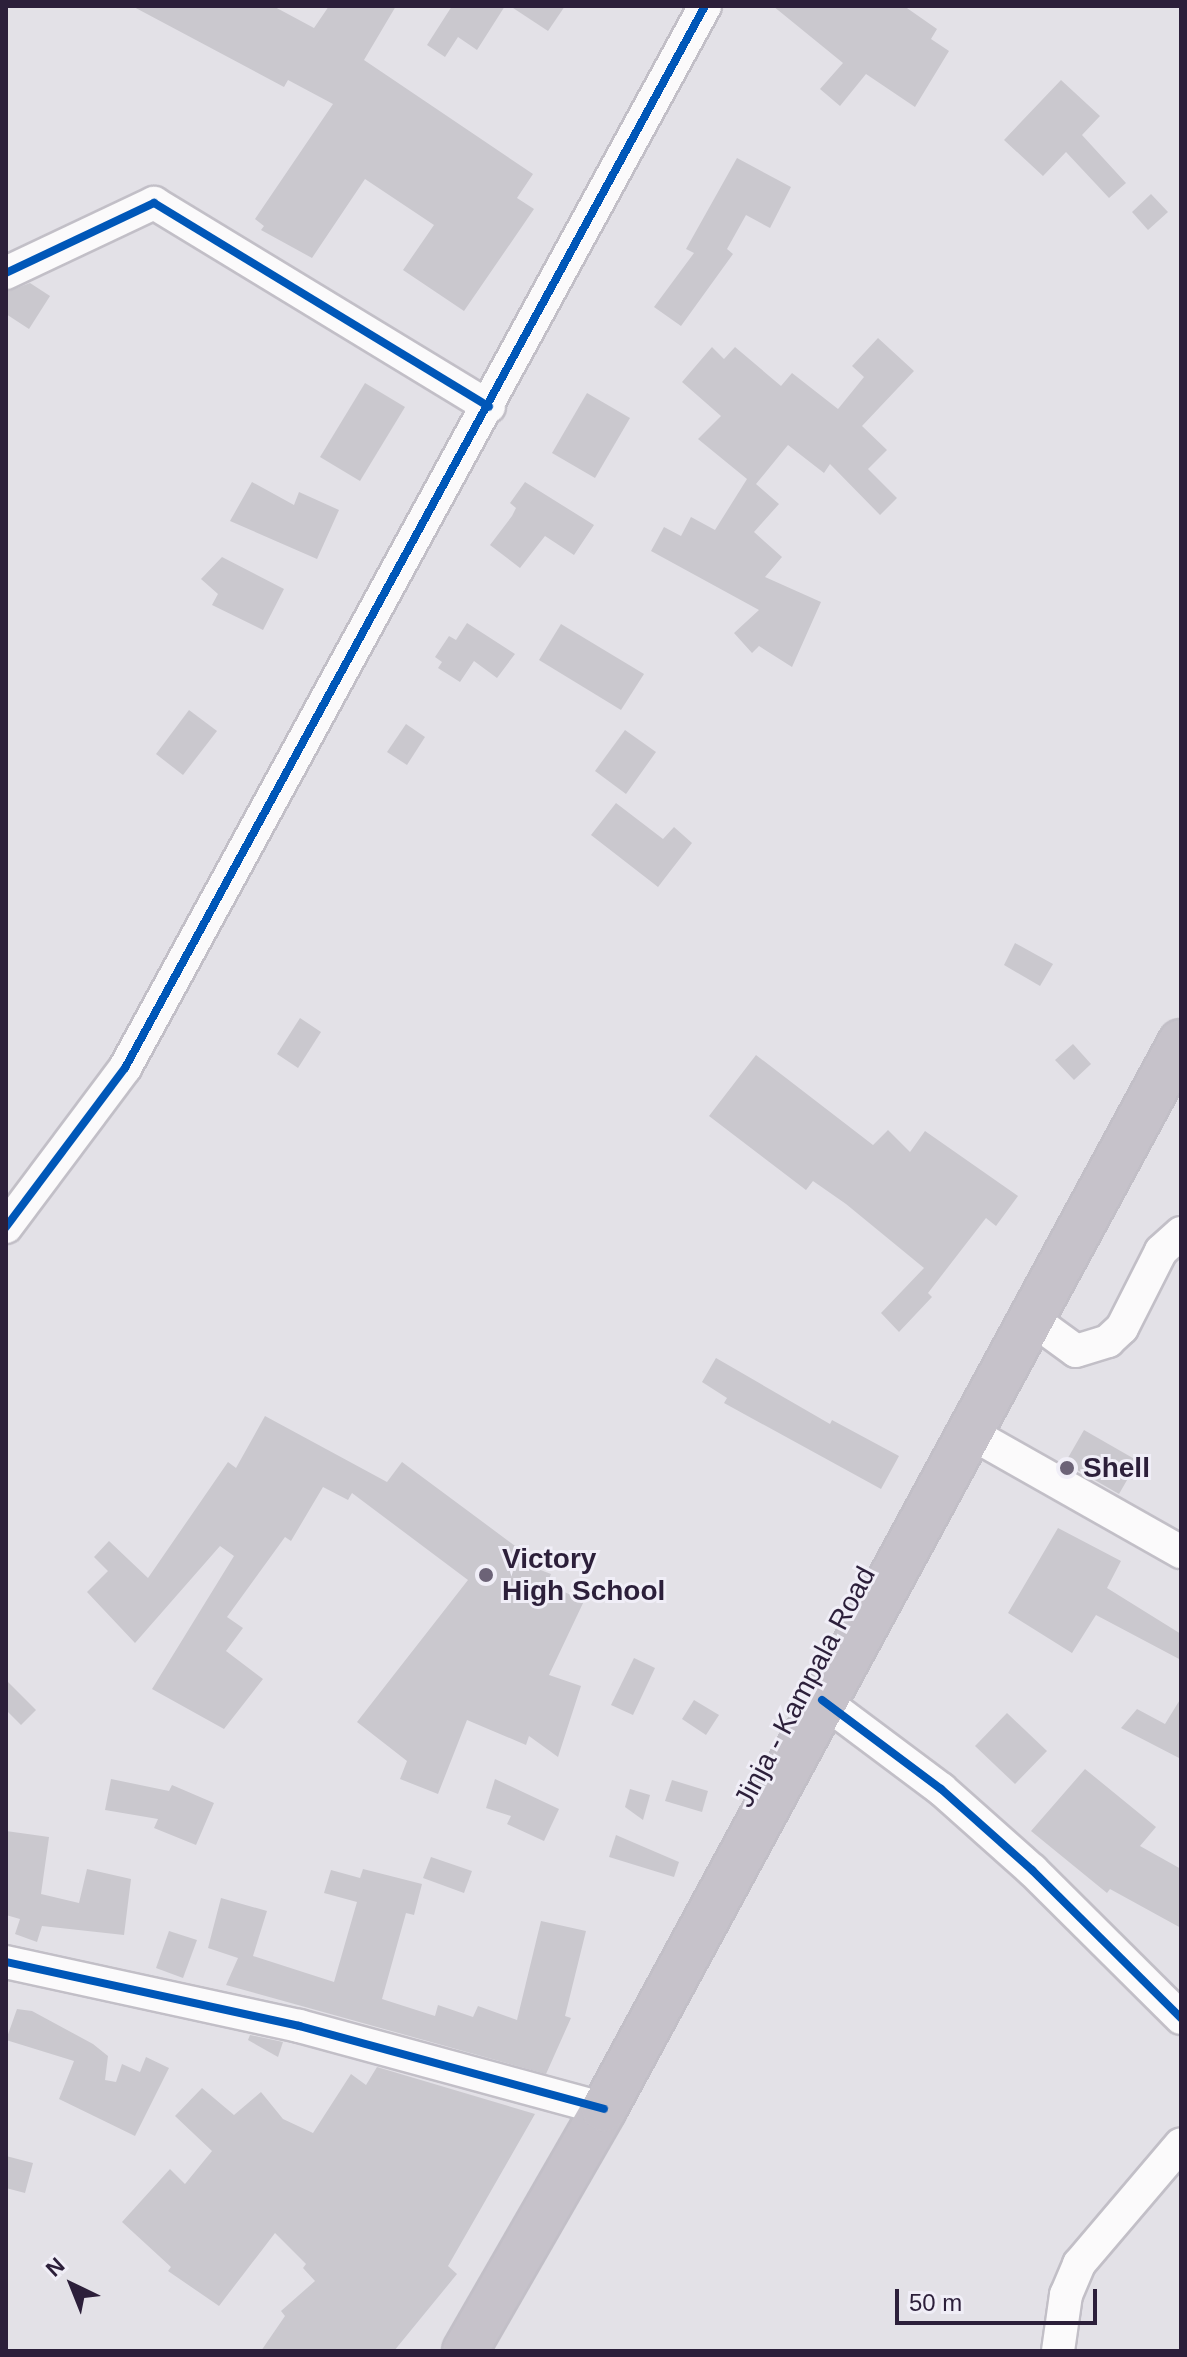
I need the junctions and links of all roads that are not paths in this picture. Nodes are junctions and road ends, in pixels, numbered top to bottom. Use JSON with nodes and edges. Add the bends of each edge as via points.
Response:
{"nodes":[{"id":1,"x":705,"y":6,"type":"edge"},
{"id":2,"x":6,"y":273,"type":"edge"},
{"id":3,"x":489,"y":407,"type":"junction"},
{"id":4,"x":1181,"y":1042,"type":"edge"},
{"id":5,"x":6,"y":1227,"type":"edge"},
{"id":6,"x":1181,"y":1233,"type":"edge"},
{"id":7,"x":1032,"y":1319,"type":"junction"},
{"id":8,"x":967,"y":1431,"type":"junction"},
{"id":9,"x":1181,"y":1552,"type":"edge"},
{"id":10,"x":822,"y":1700,"type":"junction"},
{"id":11,"x":6,"y":1962,"type":"edge"},
{"id":12,"x":1181,"y":2018,"type":"edge"},
{"id":13,"x":604,"y":2109,"type":"junction"},
{"id":14,"x":1181,"y":2144,"type":"edge"},
{"id":15,"x":465,"y":2351,"type":"edge"},
{"id":16,"x":1058,"y":2351,"type":"edge"}],
"edges":[{"from":1,"to":3,"type":"street"},
{"from":2,"to":3,"type":"street","via":[[154,203]]},
{"from":3,"to":5,"type":"street","via":[[125,1068]]},
{"from":4,"to":7,"type":"highway","name":"Jinja - Kampala Road"},
{"from":6,"to":7,"type":"street","via":[[1161,1251],[1122,1328],[1108,1341],[1076,1351]]},
{"from":7,"to":8,"type":"highway","name":"Jinja - Kampala Road"},
{"from":8,"to":9,"type":"street"},
{"from":8,"to":10,"type":"highway","name":"Jinja - Kampala Road"},
{"from":10,"to":12,"type":"street","via":[[941,1789],[1009,1849]]},
{"from":10,"to":13,"type":"highway","name":"Jinja - Kampala Road"},
{"from":11,"to":13,"type":"street","via":[[299,2026]]},
{"from":13,"to":15,"type":"highway","name":"Jinja - Kampala Road"},
{"from":14,"to":16,"type":"street","via":[[1079,2264],[1066,2295]]}]}
